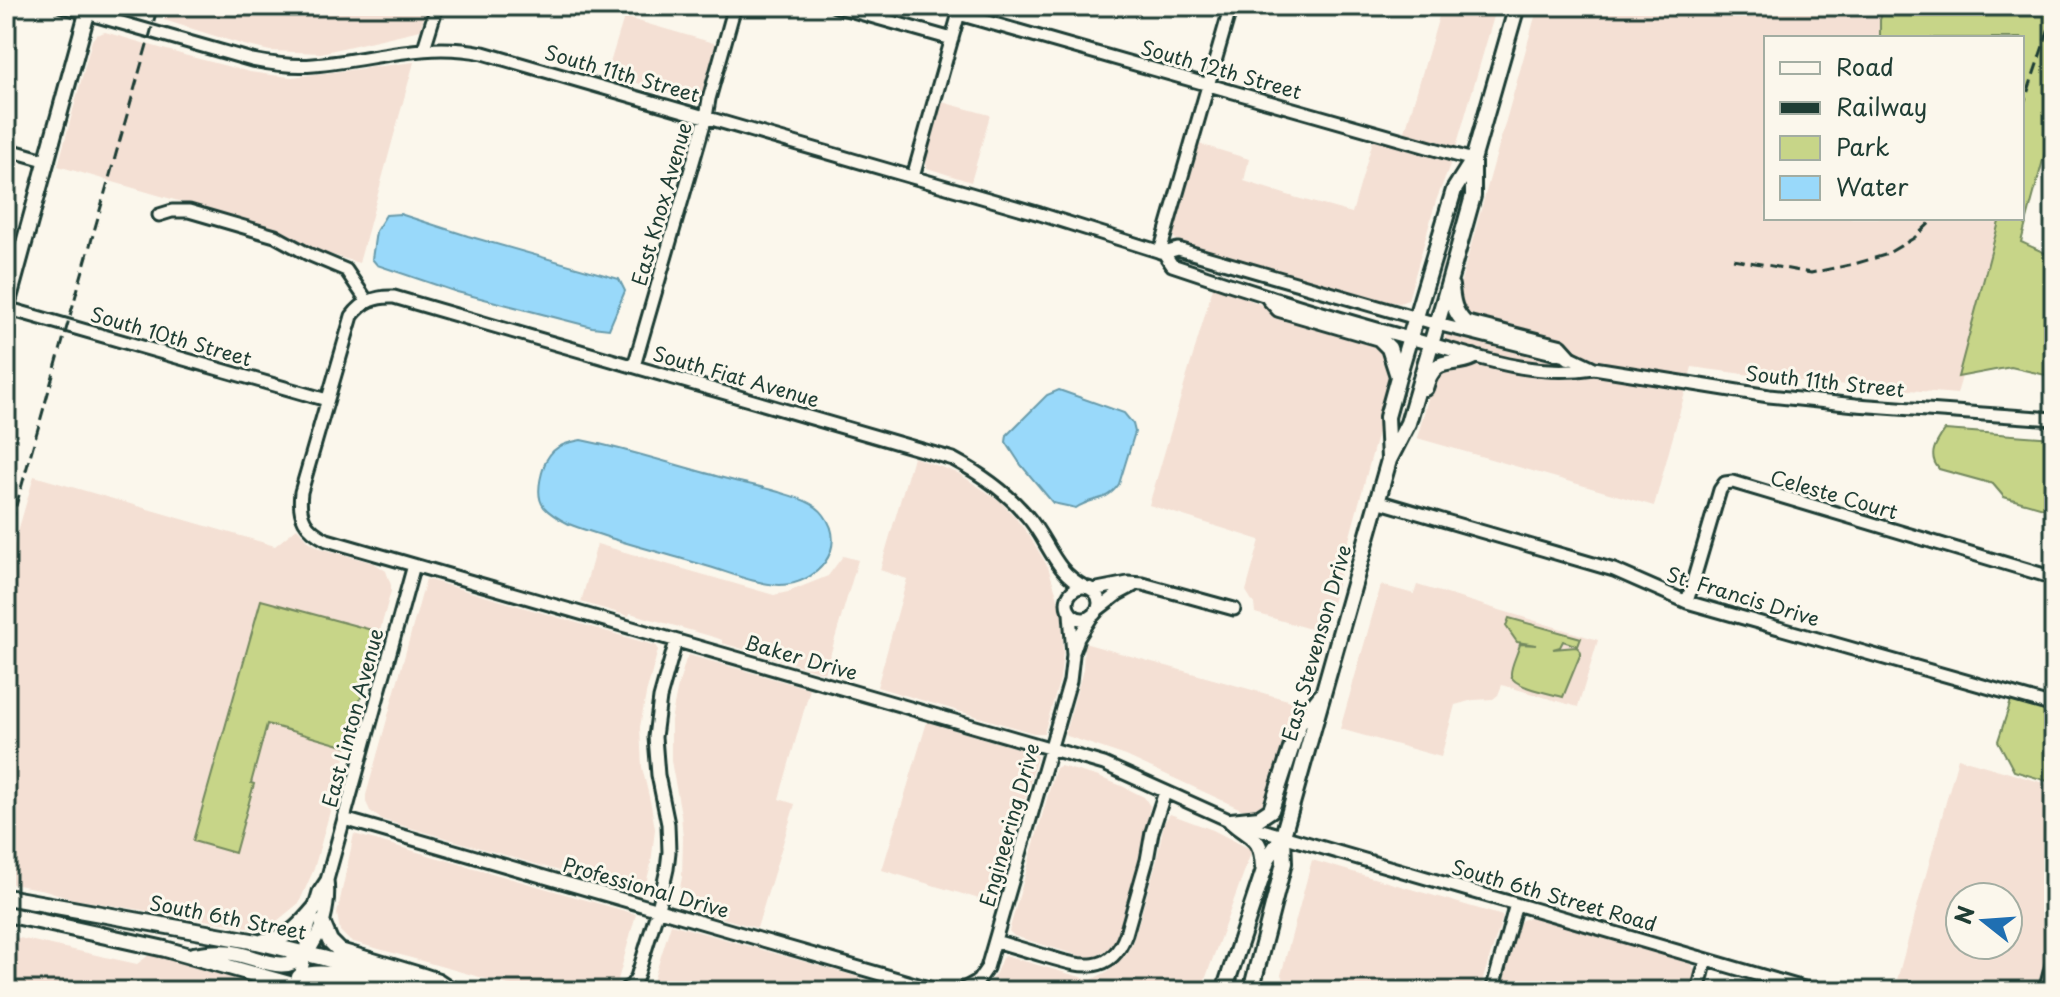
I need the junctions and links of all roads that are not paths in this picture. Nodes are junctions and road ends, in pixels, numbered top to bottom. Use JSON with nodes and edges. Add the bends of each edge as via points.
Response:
{"nodes":[{"id":1,"x":62,"y":6,"type":"edge"},
{"id":2,"x":437,"y":6,"type":"edge"},
{"id":3,"x":735,"y":6,"type":"edge"},
{"id":4,"x":835,"y":6,"type":"edge"},
{"id":5,"x":1231,"y":6,"type":"edge"},
{"id":6,"x":1517,"y":6,"type":"edge"},
{"id":7,"x":88,"y":10,"type":"edge"},
{"id":8,"x":960,"y":10,"type":"edge"},
{"id":9,"x":952,"y":39,"type":"junction"},
{"id":10,"x":424,"y":48,"type":"junction"},
{"id":11,"x":1207,"y":85,"type":"junction"},
{"id":12,"x":706,"y":117,"type":"junction"},
{"id":13,"x":6,"y":149,"type":"edge"},
{"id":14,"x":1473,"y":160,"type":"junction"},
{"id":15,"x":48,"y":161,"type":"junction"},
{"id":16,"x":913,"y":177,"type":"junction"},
{"id":17,"x":159,"y":215,"type":"dead end"},
{"id":18,"x":1162,"y":252,"type":"junction"},
{"id":19,"x":1450,"y":278,"type":"junction"},
{"id":20,"x":1269,"y":298,"type":"junction"},
{"id":21,"x":367,"y":301,"type":"junction"},
{"id":22,"x":6,"y":308,"type":"edge"},
{"id":23,"x":1416,"y":318,"type":"junction"},
{"id":24,"x":1437,"y":324,"type":"junction"},
{"id":25,"x":1410,"y":338,"type":"junction"},
{"id":26,"x":1431,"y":344,"type":"junction"},
{"id":27,"x":1473,"y":357,"type":"junction"},
{"id":28,"x":1569,"y":357,"type":"junction"},
{"id":29,"x":634,"y":366,"type":"junction"},
{"id":30,"x":1594,"y":368,"type":"junction"},
{"id":31,"x":1398,"y":377,"type":"junction"},
{"id":32,"x":327,"y":400,"type":"junction"},
{"id":33,"x":2054,"y":419,"type":"edge"},
{"id":34,"x":1393,"y":453,"type":"junction"},
{"id":35,"x":1377,"y":501,"type":"junction"},
{"id":36,"x":1055,"y":561,"type":"junction"},
{"id":37,"x":414,"y":565,"type":"junction"},
{"id":38,"x":2054,"y":578,"type":"edge"},
{"id":39,"x":1137,"y":583,"type":"junction"},
{"id":40,"x":1088,"y":589,"type":"junction"},
{"id":41,"x":1687,"y":602,"type":"junction"},
{"id":42,"x":1068,"y":608,"type":"junction"},
{"id":43,"x":1234,"y":609,"type":"dead end"},
{"id":44,"x":1095,"y":613,"type":"junction"},
{"id":45,"x":676,"y":641,"type":"junction"},
{"id":46,"x":1073,"y":655,"type":"junction"},
{"id":47,"x":1323,"y":694,"type":"junction"},
{"id":48,"x":2054,"y":706,"type":"edge"},
{"id":49,"x":1051,"y":748,"type":"junction"},
{"id":50,"x":1165,"y":792,"type":"junction"},
{"id":51,"x":344,"y":819,"type":"junction"},
{"id":52,"x":1231,"y":821,"type":"junction"},
{"id":53,"x":1283,"y":836,"type":"junction"},
{"id":54,"x":327,"y":880,"type":"junction"},
{"id":55,"x":1261,"y":882,"type":"junction"},
{"id":56,"x":6,"y":897,"type":"edge"},
{"id":57,"x":1516,"y":904,"type":"junction"},
{"id":58,"x":315,"y":908,"type":"junction"},
{"id":59,"x":658,"y":909,"type":"junction"},
{"id":60,"x":6,"y":914,"type":"edge"},
{"id":61,"x":322,"y":922,"type":"junction"},
{"id":62,"x":995,"y":941,"type":"junction"},
{"id":63,"x":257,"y":942,"type":"junction"},
{"id":64,"x":306,"y":954,"type":"junction"},
{"id":65,"x":189,"y":956,"type":"junction"},
{"id":66,"x":2054,"y":957,"type":"edge"},
{"id":67,"x":1706,"y":960,"type":"junction"},
{"id":68,"x":297,"y":985,"type":"edge"},
{"id":69,"x":420,"y":985,"type":"junction"},
{"id":70,"x":631,"y":988,"type":"edge"},
{"id":71,"x":314,"y":991,"type":"edge"},
{"id":72,"x":440,"y":991,"type":"edge"},
{"id":73,"x":453,"y":991,"type":"edge"},
{"id":74,"x":939,"y":991,"type":"edge"},
{"id":75,"x":960,"y":991,"type":"edge"},
{"id":76,"x":1216,"y":991,"type":"edge"},
{"id":77,"x":1224,"y":991,"type":"edge"},
{"id":78,"x":1251,"y":991,"type":"edge"},
{"id":79,"x":1492,"y":991,"type":"edge"},
{"id":80,"x":1698,"y":991,"type":"edge"},
{"id":81,"x":1814,"y":991,"type":"edge"},
{"id":82,"x":2045,"y":991,"type":"edge"}],
"edges":[{"from":1,"to":7,"type":"street","name":"South 11th Street"},
{"from":2,"to":10,"type":"street"},
{"from":3,"to":12,"type":"street","name":"East Knox Avenue"},
{"from":4,"to":9,"type":"street"},
{"from":5,"to":11,"type":"street"},
{"from":6,"to":14,"type":"main road","name":"East Stevenson Drive"},
{"from":7,"to":10,"type":"street","name":"South 11th Street","via":[[273,64],[315,65]]},
{"from":7,"to":15,"type":"main road"},
{"from":8,"to":9,"type":"street"},
{"from":8,"to":11,"type":"street","name":"South 12th Street"},
{"from":9,"to":16,"type":"street"},
{"from":10,"to":12,"type":"street","name":"South 11th Street","via":[[483,53]]},
{"from":11,"to":14,"type":"street","name":"South 12th Street"},
{"from":11,"to":18,"type":"street"},
{"from":12,"to":16,"type":"street","name":"South 11th Street"},
{"from":12,"to":29,"type":"street","name":"East Knox Avenue"},
{"from":13,"to":15,"type":"street"},
{"from":14,"to":19,"type":"main road","name":"East Stevenson Drive","via":[[1473,196]]},
{"from":14,"to":23,"type":"main road","name":"East Stevenson Drive","via":[[1454,190]]},
{"from":15,"to":22,"type":"main road"},
{"from":16,"to":18,"type":"street","name":"South 11th Street"},
{"from":17,"to":21,"type":"street","via":[[189,211],[275,236],[346,270]]},
{"from":18,"to":20,"type":"street","name":"South 11th Street","via":[[1172,265]]},
{"from":18,"to":23,"type":"street","name":"South 11th Street","via":[[1178,249]]},
{"from":19,"to":24,"type":"main road","name":"East Stevenson Drive"},
{"from":19,"to":28,"type":"main road","via":[[1454,307],[1465,323],[1560,347]]},
{"from":20,"to":25,"type":"street","name":"South 11th Street"},
{"from":20,"to":31,"type":"main road","via":[[1279,309],[1379,338],[1389,348]]},
{"from":21,"to":29,"type":"street","name":"South Fiat Avenue","via":[[394,297]]},
{"from":21,"to":32,"type":"street","via":[[349,322]]},
{"from":22,"to":32,"type":"street","name":"South 10th Street"},
{"from":23,"to":24,"type":"street","name":"South 11th Street"},
{"from":23,"to":25,"type":"main road","name":"East Stevenson Drive"},
{"from":24,"to":26,"type":"main road","name":"East Stevenson Drive"},
{"from":24,"to":28,"type":"street","name":"South 11th Street"},
{"from":25,"to":26,"type":"street","name":"South 11th Street"},
{"from":25,"to":31,"type":"main road","name":"East Stevenson Drive"},
{"from":26,"to":27,"type":"street","name":"South 11th Street"},
{"from":26,"to":34,"type":"main road","name":"East Stevenson Drive","via":[[1408,423]]},
{"from":27,"to":30,"type":"street","name":"South 11th Street","via":[[1545,372]]},
{"from":27,"to":34,"type":"main road","via":[[1432,372],[1412,434]]},
{"from":28,"to":30,"type":"street","name":"South 11th Street"},
{"from":29,"to":36,"type":"street","name":"South Fiat Avenue","via":[[953,459],[1011,498]]},
{"from":30,"to":33,"type":"street","name":"South 11th Street","via":[[1783,398]]},
{"from":31,"to":34,"type":"main road","name":"East Stevenson Drive","via":[[1387,417]]},
{"from":32,"to":37,"type":"street","name":"Baker Drive","via":[[301,492],[299,507],[306,524],[327,540]]},
{"from":34,"to":35,"type":"main road","name":"East Stevenson Drive"},
{"from":35,"to":41,"type":"street","name":"St. Francis Drive","via":[[1614,570]]},
{"from":35,"to":47,"type":"main road","name":"East Stevenson Drive"},
{"from":36,"to":40,"type":"street","name":"South Fiat Avenue"},
{"from":36,"to":42,"type":"street","name":"South Fiat Avenue"},
{"from":37,"to":45,"type":"street","name":"Baker Drive"},
{"from":37,"to":51,"type":"street","name":"East Linton Avenue"},
{"from":38,"to":41,"type":"street","name":"Celeste Court","via":[[1733,482],[1720,490]]},
{"from":39,"to":40,"type":"street"},
{"from":39,"to":43,"type":"street"},
{"from":39,"to":44,"type":"street"},
{"from":40,"to":42,"type":"street","via":[[1075,589]]},
{"from":40,"to":44,"type":"street","via":[[1099,601]]},
{"from":41,"to":48,"type":"street","name":"St. Francis Drive"},
{"from":42,"to":44,"type":"street","via":[[1084,619]]},
{"from":42,"to":46,"type":"street","name":"South Fiat Avenue"},
{"from":44,"to":46,"type":"street"},
{"from":45,"to":49,"type":"street","name":"Baker Drive"},
{"from":45,"to":59,"type":"street","via":[[656,727],[669,841]]},
{"from":46,"to":49,"type":"street","name":"Engineering Drive"},
{"from":47,"to":52,"type":"main road","via":[[1299,724],[1271,810],[1259,818]]},
{"from":47,"to":53,"type":"main road","name":"East Stevenson Drive"},
{"from":49,"to":50,"type":"street","name":"Baker Drive","via":[[1104,764]]},
{"from":49,"to":62,"type":"street","name":"Engineering Drive"},
{"from":50,"to":52,"type":"street","name":"Baker Drive"},
{"from":50,"to":62,"type":"street","via":[[1123,944],[1113,957],[1097,965],[1075,965]]},
{"from":51,"to":54,"type":"street","name":"East Linton Avenue"},
{"from":51,"to":59,"type":"street","name":"Professional Drive"},
{"from":52,"to":53,"type":"street","name":"Baker Drive"},
{"from":52,"to":55,"type":"main road","via":[[1256,841]]},
{"from":53,"to":55,"type":"main road","name":"East Stevenson Drive","via":[[1268,858]]},
{"from":53,"to":57,"type":"street","name":"South 6th Street Road"},
{"from":53,"to":78,"type":"main road","name":"East Stevenson Drive","via":[[1284,863]]},
{"from":54,"to":58,"type":"street","name":"East Linton Avenue"},
{"from":54,"to":61,"type":"street","name":"East Linton Avenue"},
{"from":55,"to":76,"type":"main road","via":[[1244,911]]},
{"from":55,"to":77,"type":"main road","name":"East Stevenson Drive"},
{"from":56,"to":63,"type":"main road","name":"South 6th Street"},
{"from":57,"to":67,"type":"street","name":"South 6th Street Road"},
{"from":57,"to":79,"type":"street"},
{"from":58,"to":63,"type":"main road","via":[[293,933]]},
{"from":58,"to":64,"type":"street","name":"East Linton Avenue"},
{"from":59,"to":70,"type":"street"},
{"from":59,"to":74,"type":"street","name":"Professional Drive"},
{"from":60,"to":65,"type":"main road","name":"South 6th Street"},
{"from":61,"to":64,"type":"street","name":"East Linton Avenue"},
{"from":61,"to":73,"type":"main road","via":[[340,951],[438,981]]},
{"from":62,"to":75,"type":"street","name":"Engineering Drive","via":[[983,975]]},
{"from":63,"to":64,"type":"main road","name":"South 6th Street"},
{"from":64,"to":65,"type":"main road","via":[[282,965],[214,951]]},
{"from":64,"to":68,"type":"street","name":"East Linton Avenue"},
{"from":64,"to":69,"type":"main road","name":"South 6th Street"},
{"from":65,"to":68,"type":"main road","name":"South 6th Street"},
{"from":66,"to":82,"type":"street"},
{"from":67,"to":80,"type":"street"},
{"from":67,"to":81,"type":"street","name":"South 6th Street Road"},
{"from":68,"to":69,"type":"main road","via":[[325,973],[400,990]]},
{"from":68,"to":71,"type":"main road","name":"South 6th Street"},
{"from":69,"to":72,"type":"main road","name":"South 6th Street"}]}
